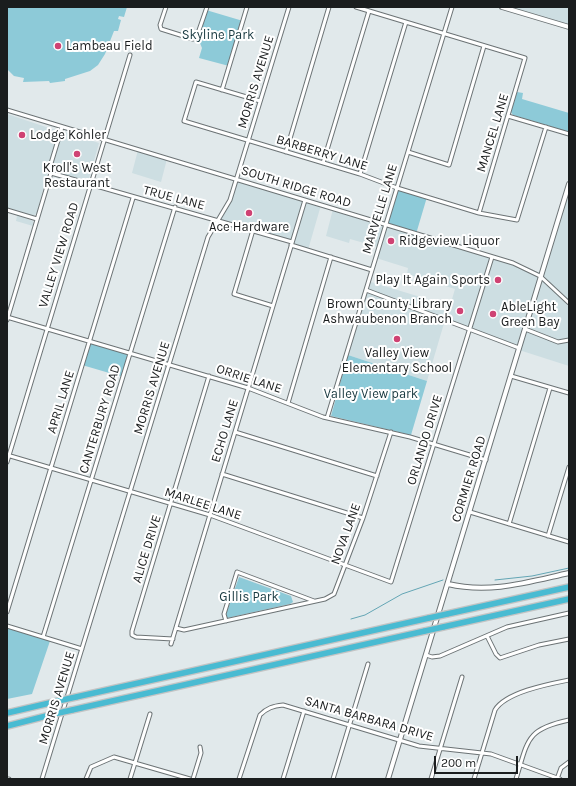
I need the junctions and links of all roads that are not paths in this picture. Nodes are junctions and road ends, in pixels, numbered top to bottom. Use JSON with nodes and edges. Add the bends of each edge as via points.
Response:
{"nodes":[{"id":1,"x":166,"y":7,"type":"edge"},
{"id":2,"x":206,"y":7,"type":"edge"},
{"id":3,"x":247,"y":7,"type":"edge"},
{"id":4,"x":289,"y":7,"type":"edge"},
{"id":5,"x":330,"y":7,"type":"edge"},
{"id":6,"x":356,"y":7,"type":"edge"},
{"id":7,"x":452,"y":7,"type":"edge"},
{"id":8,"x":502,"y":7,"type":"edge"},
{"id":9,"x":369,"y":11,"type":"junction"},
{"id":10,"x":406,"y":22,"type":"junction"},
{"id":11,"x":569,"y":27,"type":"edge"},
{"id":12,"x":443,"y":34,"type":"junction"},
{"id":13,"x":484,"y":46,"type":"junction"},
{"id":14,"x":130,"y":55,"type":"dead end"},
{"id":15,"x":222,"y":90,"type":"junction"},
{"id":16,"x":260,"y":101,"type":"junction"},
{"id":17,"x":7,"y":110,"type":"edge"},
{"id":18,"x":508,"y":116,"type":"junction"},
{"id":19,"x":62,"y":127,"type":"junction"},
{"id":20,"x":546,"y":127,"type":"junction"},
{"id":21,"x":569,"y":134,"type":"edge"},
{"id":22,"x":104,"y":140,"type":"junction"},
{"id":23,"x":248,"y":141,"type":"junction"},
{"id":24,"x":286,"y":152,"type":"junction"},
{"id":25,"x":408,"y":152,"type":"junction"},
{"id":26,"x":323,"y":163,"type":"junction"},
{"id":27,"x":51,"y":173,"type":"junction"},
{"id":28,"x":360,"y":174,"type":"junction"},
{"id":29,"x":236,"y":180,"type":"junction"},
{"id":30,"x":569,"y":184,"type":"edge"},
{"id":31,"x":90,"y":185,"type":"junction"},
{"id":32,"x":397,"y":188,"type":"junction"},
{"id":33,"x":133,"y":198,"type":"junction"},
{"id":34,"x":305,"y":200,"type":"junction"},
{"id":35,"x":174,"y":207,"type":"junction"},
{"id":36,"x":7,"y":210,"type":"edge"},
{"id":37,"x":479,"y":213,"type":"junction"},
{"id":38,"x":37,"y":219,"type":"junction"},
{"id":39,"x":218,"y":220,"type":"junction"},
{"id":40,"x":386,"y":224,"type":"junction"},
{"id":41,"x":253,"y":230,"type":"junction"},
{"id":42,"x":292,"y":244,"type":"junction"},
{"id":43,"x":492,"y":256,"type":"junction"},
{"id":44,"x":331,"y":257,"type":"junction"},
{"id":45,"x":372,"y":270,"type":"junction"},
{"id":46,"x":540,"y":276,"type":"junction"},
{"id":47,"x":366,"y":290,"type":"junction"},
{"id":48,"x":569,"y":303,"type":"edge"},
{"id":49,"x":273,"y":306,"type":"junction"},
{"id":50,"x":7,"y":318,"type":"edge"},
{"id":51,"x":47,"y":328,"type":"junction"},
{"id":52,"x":470,"y":329,"type":"junction"},
{"id":53,"x":525,"y":329,"type":"junction"},
{"id":54,"x":569,"y":340,"type":"edge"},
{"id":55,"x":90,"y":341,"type":"junction"},
{"id":56,"x":520,"y":348,"type":"junction"},
{"id":57,"x":130,"y":353,"type":"junction"},
{"id":58,"x":169,"y":365,"type":"junction"},
{"id":59,"x":209,"y":376,"type":"junction"},
{"id":60,"x":511,"y":376,"type":"junction"},
{"id":61,"x":248,"y":388,"type":"junction"},
{"id":62,"x":550,"y":388,"type":"junction"},
{"id":63,"x":569,"y":393,"type":"edge"},
{"id":64,"x":288,"y":403,"type":"junction"},
{"id":65,"x":327,"y":418,"type":"junction"},
{"id":66,"x":235,"y":432,"type":"junction"},
{"id":67,"x":391,"y":432,"type":"junction"},
{"id":68,"x":435,"y":444,"type":"junction"},
{"id":69,"x":8,"y":455,"type":"edge"},
{"id":70,"x":486,"y":460,"type":"junction"},
{"id":71,"x":7,"y":462,"type":"edge"},
{"id":72,"x":569,"y":467,"type":"edge"},
{"id":73,"x":51,"y":468,"type":"junction"},
{"id":74,"x":222,"y":474,"type":"junction"},
{"id":75,"x":377,"y":476,"type":"junction"},
{"id":76,"x":92,"y":480,"type":"junction"},
{"id":77,"x":131,"y":492,"type":"junction"},
{"id":78,"x":171,"y":503,"type":"junction"},
{"id":79,"x":470,"y":512,"type":"junction"},
{"id":80,"x":210,"y":515,"type":"junction"},
{"id":81,"x":363,"y":518,"type":"junction"},
{"id":82,"x":509,"y":524,"type":"junction"},
{"id":83,"x":548,"y":536,"type":"junction"},
{"id":84,"x":569,"y":542,"type":"edge"},
{"id":85,"x":345,"y":565,"type":"junction"},
{"id":86,"x":569,"y":572,"type":"edge"},
{"id":87,"x":389,"y":582,"type":"joint"},
{"id":88,"x":448,"y":584,"type":"junction"},
{"id":89,"x":569,"y":585,"type":"edge"},
{"id":90,"x":569,"y":599,"type":"edge"},
{"id":91,"x":315,"y":601,"type":"junction"},
{"id":92,"x":569,"y":602,"type":"edge"},
{"id":93,"x":518,"y":611,"type":"junction"},
{"id":94,"x":7,"y":612,"type":"edge"},
{"id":95,"x":569,"y":613,"type":"edge"},
{"id":96,"x":226,"y":621,"type":"junction"},
{"id":97,"x":7,"y":626,"type":"edge"},
{"id":98,"x":176,"y":628,"type":"junction"},
{"id":99,"x":487,"y":636,"type":"junction"},
{"id":100,"x":43,"y":637,"type":"junction"},
{"id":101,"x":172,"y":639,"type":"junction"},
{"id":102,"x":569,"y":639,"type":"edge"},
{"id":103,"x":171,"y":644,"type":"dead end"},
{"id":104,"x":82,"y":649,"type":"junction"},
{"id":105,"x":426,"y":655,"type":"junction"},
{"id":106,"x":368,"y":664,"type":"dead end"},
{"id":107,"x":462,"y":677,"type":"dead end"},
{"id":108,"x":569,"y":680,"type":"edge"},
{"id":109,"x":56,"y":702,"type":"junction"},
{"id":110,"x":7,"y":709,"type":"edge"},
{"id":111,"x":304,"y":711,"type":"junction"},
{"id":112,"x":7,"y":712,"type":"edge"},
{"id":113,"x":150,"y":714,"type":"dead end"},
{"id":114,"x":569,"y":720,"type":"edge"},
{"id":115,"x":349,"y":724,"type":"junction"},
{"id":116,"x":7,"y":725,"type":"edge"},
{"id":117,"x":400,"y":740,"type":"junction"},
{"id":118,"x":200,"y":747,"type":"dead end"},
{"id":119,"x":440,"y":749,"type":"junction"},
{"id":120,"x":482,"y":752,"type":"junction"},
{"id":121,"x":569,"y":762,"type":"edge"},
{"id":122,"x":135,"y":763,"type":"junction"},
{"id":123,"x":520,"y":764,"type":"junction"},
{"id":124,"x":42,"y":779,"type":"edge"},
{"id":125,"x":86,"y":779,"type":"edge"},
{"id":126,"x":130,"y":779,"type":"edge"},
{"id":127,"x":190,"y":779,"type":"edge"},
{"id":128,"x":193,"y":779,"type":"edge"},
{"id":129,"x":239,"y":779,"type":"edge"},
{"id":130,"x":283,"y":779,"type":"edge"},
{"id":131,"x":333,"y":779,"type":"edge"},
{"id":132,"x":388,"y":779,"type":"edge"},
{"id":133,"x":431,"y":779,"type":"edge"},
{"id":134,"x":474,"y":779,"type":"edge"},
{"id":135,"x":516,"y":779,"type":"edge"},
{"id":136,"x":558,"y":779,"type":"edge"}],
"edges":[{"from":1,"to":2,"type":"street","via":[[161,29],[195,38]]},
{"from":3,"to":15,"type":"street"},
{"from":4,"to":16,"type":"street","name":"MORRIS AVENUE"},
{"from":5,"to":24,"type":"street"},
{"from":6,"to":9,"type":"street"},
{"from":7,"to":12,"type":"street","name":"MARVELLE LANE"},
{"from":8,"to":11,"type":"street"},
{"from":9,"to":10,"type":"street"},
{"from":9,"to":26,"type":"street"},
{"from":10,"to":12,"type":"street"},
{"from":10,"to":28,"type":"street"},
{"from":12,"to":13,"type":"street"},
{"from":12,"to":25,"type":"street","name":"MARVELLE LANE"},
{"from":13,"to":18,"type":"street","name":"MANCEL LANE","via":[[525,58]]},
{"from":13,"to":25,"type":"street","via":[[449,164]]},
{"from":14,"to":22,"type":"street","name":"VALLEY VIEW ROAD"},
{"from":15,"to":16,"type":"street"},
{"from":15,"to":23,"type":"street","name":"BARBERRY LANE","via":[[196,82],[184,121]]},
{"from":16,"to":23,"type":"street","name":"MORRIS AVENUE"},
{"from":17,"to":19,"type":"street","name":"SOUTH RIDGE ROAD"},
{"from":18,"to":20,"type":"street"},
{"from":18,"to":37,"type":"street","name":"MANCEL LANE"},
{"from":19,"to":22,"type":"street","name":"SOUTH RIDGE ROAD"},
{"from":19,"to":27,"type":"street","via":[[49,170]]},
{"from":20,"to":21,"type":"street"},
{"from":20,"to":37,"type":"street","name":"BARBERRY LANE","via":[[517,220]]},
{"from":22,"to":29,"type":"street","name":"SOUTH RIDGE ROAD"},
{"from":22,"to":31,"type":"street","name":"VALLEY VIEW ROAD"},
{"from":23,"to":24,"type":"street","name":"BARBERRY LANE"},
{"from":23,"to":29,"type":"street","name":"MORRIS AVENUE"},
{"from":24,"to":26,"type":"street","name":"BARBERRY LANE"},
{"from":25,"to":32,"type":"street","name":"MARVELLE LANE"},
{"from":26,"to":28,"type":"street","name":"BARBERRY LANE"},
{"from":27,"to":31,"type":"street","name":"TRUE LANE"},
{"from":27,"to":38,"type":"street"},
{"from":28,"to":32,"type":"street","name":"BARBERRY LANE"},
{"from":29,"to":34,"type":"street","name":"SOUTH RIDGE ROAD"},
{"from":29,"to":39,"type":"street","name":"MORRIS AVENUE","via":[[230,200]]},
{"from":30,"to":46,"type":"street","name":"CORMIER ROAD"},
{"from":31,"to":33,"type":"street","name":"TRUE LANE"},
{"from":31,"to":51,"type":"street","name":"VALLEY VIEW ROAD"},
{"from":32,"to":37,"type":"street","name":"BARBERRY LANE"},
{"from":32,"to":40,"type":"street","name":"MARVELLE LANE"},
{"from":33,"to":35,"type":"street","name":"TRUE LANE"},
{"from":33,"to":55,"type":"street","name":"APRIL LANE"},
{"from":34,"to":40,"type":"street","name":"SOUTH RIDGE ROAD"},
{"from":34,"to":42,"type":"street","name":"ECHO LANE"},
{"from":35,"to":39,"type":"street","name":"TRUE LANE"},
{"from":35,"to":57,"type":"street","name":"CANTERBURY ROAD"},
{"from":36,"to":38,"type":"street"},
{"from":38,"to":50,"type":"street"},
{"from":39,"to":41,"type":"street","name":"TRUE LANE"},
{"from":39,"to":58,"type":"street","name":"MORRIS AVENUE","via":[[208,237]]},
{"from":40,"to":43,"type":"street","name":"SOUTH RIDGE ROAD"},
{"from":40,"to":45,"type":"street","name":"MARVELLE LANE"},
{"from":41,"to":42,"type":"street","name":"TRUE LANE"},
{"from":41,"to":49,"type":"street","via":[[234,294]]},
{"from":42,"to":44,"type":"street","name":"TRUE LANE"},
{"from":42,"to":49,"type":"street","name":"ECHO LANE"},
{"from":43,"to":46,"type":"street","name":"SOUTH RIDGE ROAD"},
{"from":43,"to":52,"type":"street","name":"ORLANDO DRIVE"},
{"from":44,"to":45,"type":"street","name":"TRUE LANE"},
{"from":44,"to":64,"type":"street"},
{"from":45,"to":47,"type":"street","name":"MARVELLE LANE"},
{"from":46,"to":48,"type":"street","name":"SOUTH RIDGE ROAD"},
{"from":46,"to":53,"type":"street","name":"CORMIER ROAD"},
{"from":47,"to":52,"type":"street"},
{"from":47,"to":65,"type":"street","name":"MARVELLE LANE"},
{"from":49,"to":61,"type":"street","name":"ECHO LANE"},
{"from":50,"to":51,"type":"street","name":"ORRIE LANE"},
{"from":51,"to":55,"type":"street","name":"ORRIE LANE"},
{"from":51,"to":69,"type":"street","name":"VALLEY VIEW ROAD"},
{"from":52,"to":56,"type":"street"},
{"from":52,"to":68,"type":"street","name":"ORLANDO DRIVE"},
{"from":53,"to":54,"type":"street","via":[[558,342]]},
{"from":53,"to":56,"type":"street","name":"CORMIER ROAD"},
{"from":55,"to":57,"type":"street","name":"ORRIE LANE"},
{"from":55,"to":73,"type":"street","name":"APRIL LANE"},
{"from":56,"to":60,"type":"street","name":"CORMIER ROAD"},
{"from":57,"to":58,"type":"street","name":"ORRIE LANE"},
{"from":57,"to":76,"type":"street","name":"CANTERBURY ROAD"},
{"from":58,"to":59,"type":"street","name":"ORRIE LANE"},
{"from":58,"to":77,"type":"street","name":"MORRIS AVENUE"},
{"from":59,"to":61,"type":"street","name":"ORRIE LANE"},
{"from":59,"to":78,"type":"street","name":"ALICE DRIVE"},
{"from":60,"to":62,"type":"street"},
{"from":60,"to":70,"type":"street","name":"CORMIER ROAD"},
{"from":61,"to":64,"type":"street","name":"ORRIE LANE"},
{"from":61,"to":66,"type":"street","name":"ECHO LANE"},
{"from":62,"to":63,"type":"street"},
{"from":62,"to":82,"type":"street"},
{"from":64,"to":65,"type":"street","name":"ORRIE LANE"},
{"from":65,"to":67,"type":"street","name":"ORRIE LANE"},
{"from":66,"to":74,"type":"street","name":"ECHO LANE"},
{"from":66,"to":75,"type":"street"},
{"from":67,"to":68,"type":"street","name":"ORRIE LANE"},
{"from":67,"to":75,"type":"street","name":"NOVA LANE"},
{"from":68,"to":70,"type":"street","name":"ORRIE LANE"},
{"from":68,"to":87,"type":"street","name":"ORLANDO DRIVE","via":[[393,580]]},
{"from":69,"to":71,"type":"street","name":"VALLEY VIEW ROAD"},
{"from":69,"to":73,"type":"street","name":"MARLEE LANE"},
{"from":70,"to":79,"type":"street","name":"CORMIER ROAD"},
{"from":72,"to":83,"type":"street"},
{"from":73,"to":76,"type":"street","name":"MARLEE LANE"},
{"from":73,"to":94,"type":"street","name":"APRIL LANE"},
{"from":74,"to":80,"type":"street","name":"ECHO LANE"},
{"from":74,"to":81,"type":"street"},
{"from":75,"to":81,"type":"street","name":"NOVA LANE"},
{"from":76,"to":77,"type":"street","name":"MARLEE LANE"},
{"from":76,"to":100,"type":"street","name":"CANTERBURY ROAD"},
{"from":77,"to":78,"type":"street","name":"MARLEE LANE"},
{"from":77,"to":104,"type":"street","name":"MORRIS AVENUE"},
{"from":78,"to":80,"type":"street","name":"MARLEE LANE"},
{"from":78,"to":101,"type":"street","name":"ALICE DRIVE","via":[[132,635]]},
{"from":79,"to":82,"type":"street"},
{"from":79,"to":88,"type":"street","name":"CORMIER ROAD"},
{"from":80,"to":85,"type":"street","name":"MARLEE LANE"},
{"from":80,"to":98,"type":"street","name":"ECHO LANE"},
{"from":81,"to":85,"type":"street","name":"NOVA LANE"},
{"from":82,"to":83,"type":"street"},
{"from":83,"to":84,"type":"street"},
{"from":85,"to":87,"type":"street","name":"MARLEE LANE"},
{"from":85,"to":91,"type":"street","name":"NOVA LANE","via":[[334,594]]},
{"from":86,"to":88,"type":"street","via":[[497,588],[463,588]]},
{"from":88,"to":105,"type":"street","name":"CORMIER ROAD"},
{"from":89,"to":109,"type":"highway","bridge":true},
{"from":90,"to":93,"type":"highway"},
{"from":91,"to":96,"type":"street","name":"NOVA LANE"},
{"from":91,"to":96,"type":"street","via":[[237,572],[224,614]]},
{"from":92,"to":93,"type":"highway"},
{"from":93,"to":116,"type":"highway","bridge":true},
{"from":95,"to":99,"type":"street","via":[[530,620]]},
{"from":96,"to":98,"type":"street","name":"NOVA LANE","via":[[184,630]]},
{"from":97,"to":100,"type":"street"},
{"from":98,"to":101,"type":"street","name":"ECHO LANE"},
{"from":99,"to":102,"type":"street","via":[[500,658],[539,645]]},
{"from":99,"to":105,"type":"street","via":[[440,656]]},
{"from":100,"to":104,"type":"street"},
{"from":101,"to":103,"type":"street","name":"ECHO LANE"},
{"from":104,"to":124,"type":"street","name":"MORRIS AVENUE"},
{"from":105,"to":117,"type":"street","name":"CORMIER ROAD"},
{"from":106,"to":115,"type":"street"},
{"from":107,"to":119,"type":"street"},
{"from":108,"to":120,"type":"street","via":[[537,687],[498,705]]},
{"from":109,"to":110,"type":"highway"},
{"from":109,"to":112,"type":"highway"},
{"from":111,"to":115,"type":"street","name":"SANTA BARBARA DRIVE"},
{"from":111,"to":129,"type":"street","name":"SANTA BARBARA DRIVE","via":[[283,705],[266,709],[260,715]]},
{"from":111,"to":130,"type":"street"},
{"from":113,"to":122,"type":"street"},
{"from":114,"to":123,"type":"street","via":[[537,730],[526,746]]},
{"from":115,"to":117,"type":"street","name":"SANTA BARBARA DRIVE"},
{"from":115,"to":131,"type":"street"},
{"from":117,"to":119,"type":"street","name":"SANTA BARBARA DRIVE"},
{"from":117,"to":132,"type":"street","name":"CORMIER ROAD"},
{"from":118,"to":128,"type":"street","via":[[201,753]]},
{"from":119,"to":120,"type":"street","name":"SANTA BARBARA DRIVE"},
{"from":119,"to":133,"type":"street"},
{"from":120,"to":123,"type":"street","name":"SANTA BARBARA DRIVE"},
{"from":120,"to":134,"type":"street"},
{"from":121,"to":136,"type":"street","via":[[561,768]]},
{"from":122,"to":125,"type":"street","via":[[109,758],[91,767]]},
{"from":122,"to":126,"type":"street"},
{"from":122,"to":127,"type":"street"},
{"from":123,"to":135,"type":"street"},
{"from":123,"to":136,"type":"street","name":"SANTA BARBARA DRIVE"}]}
